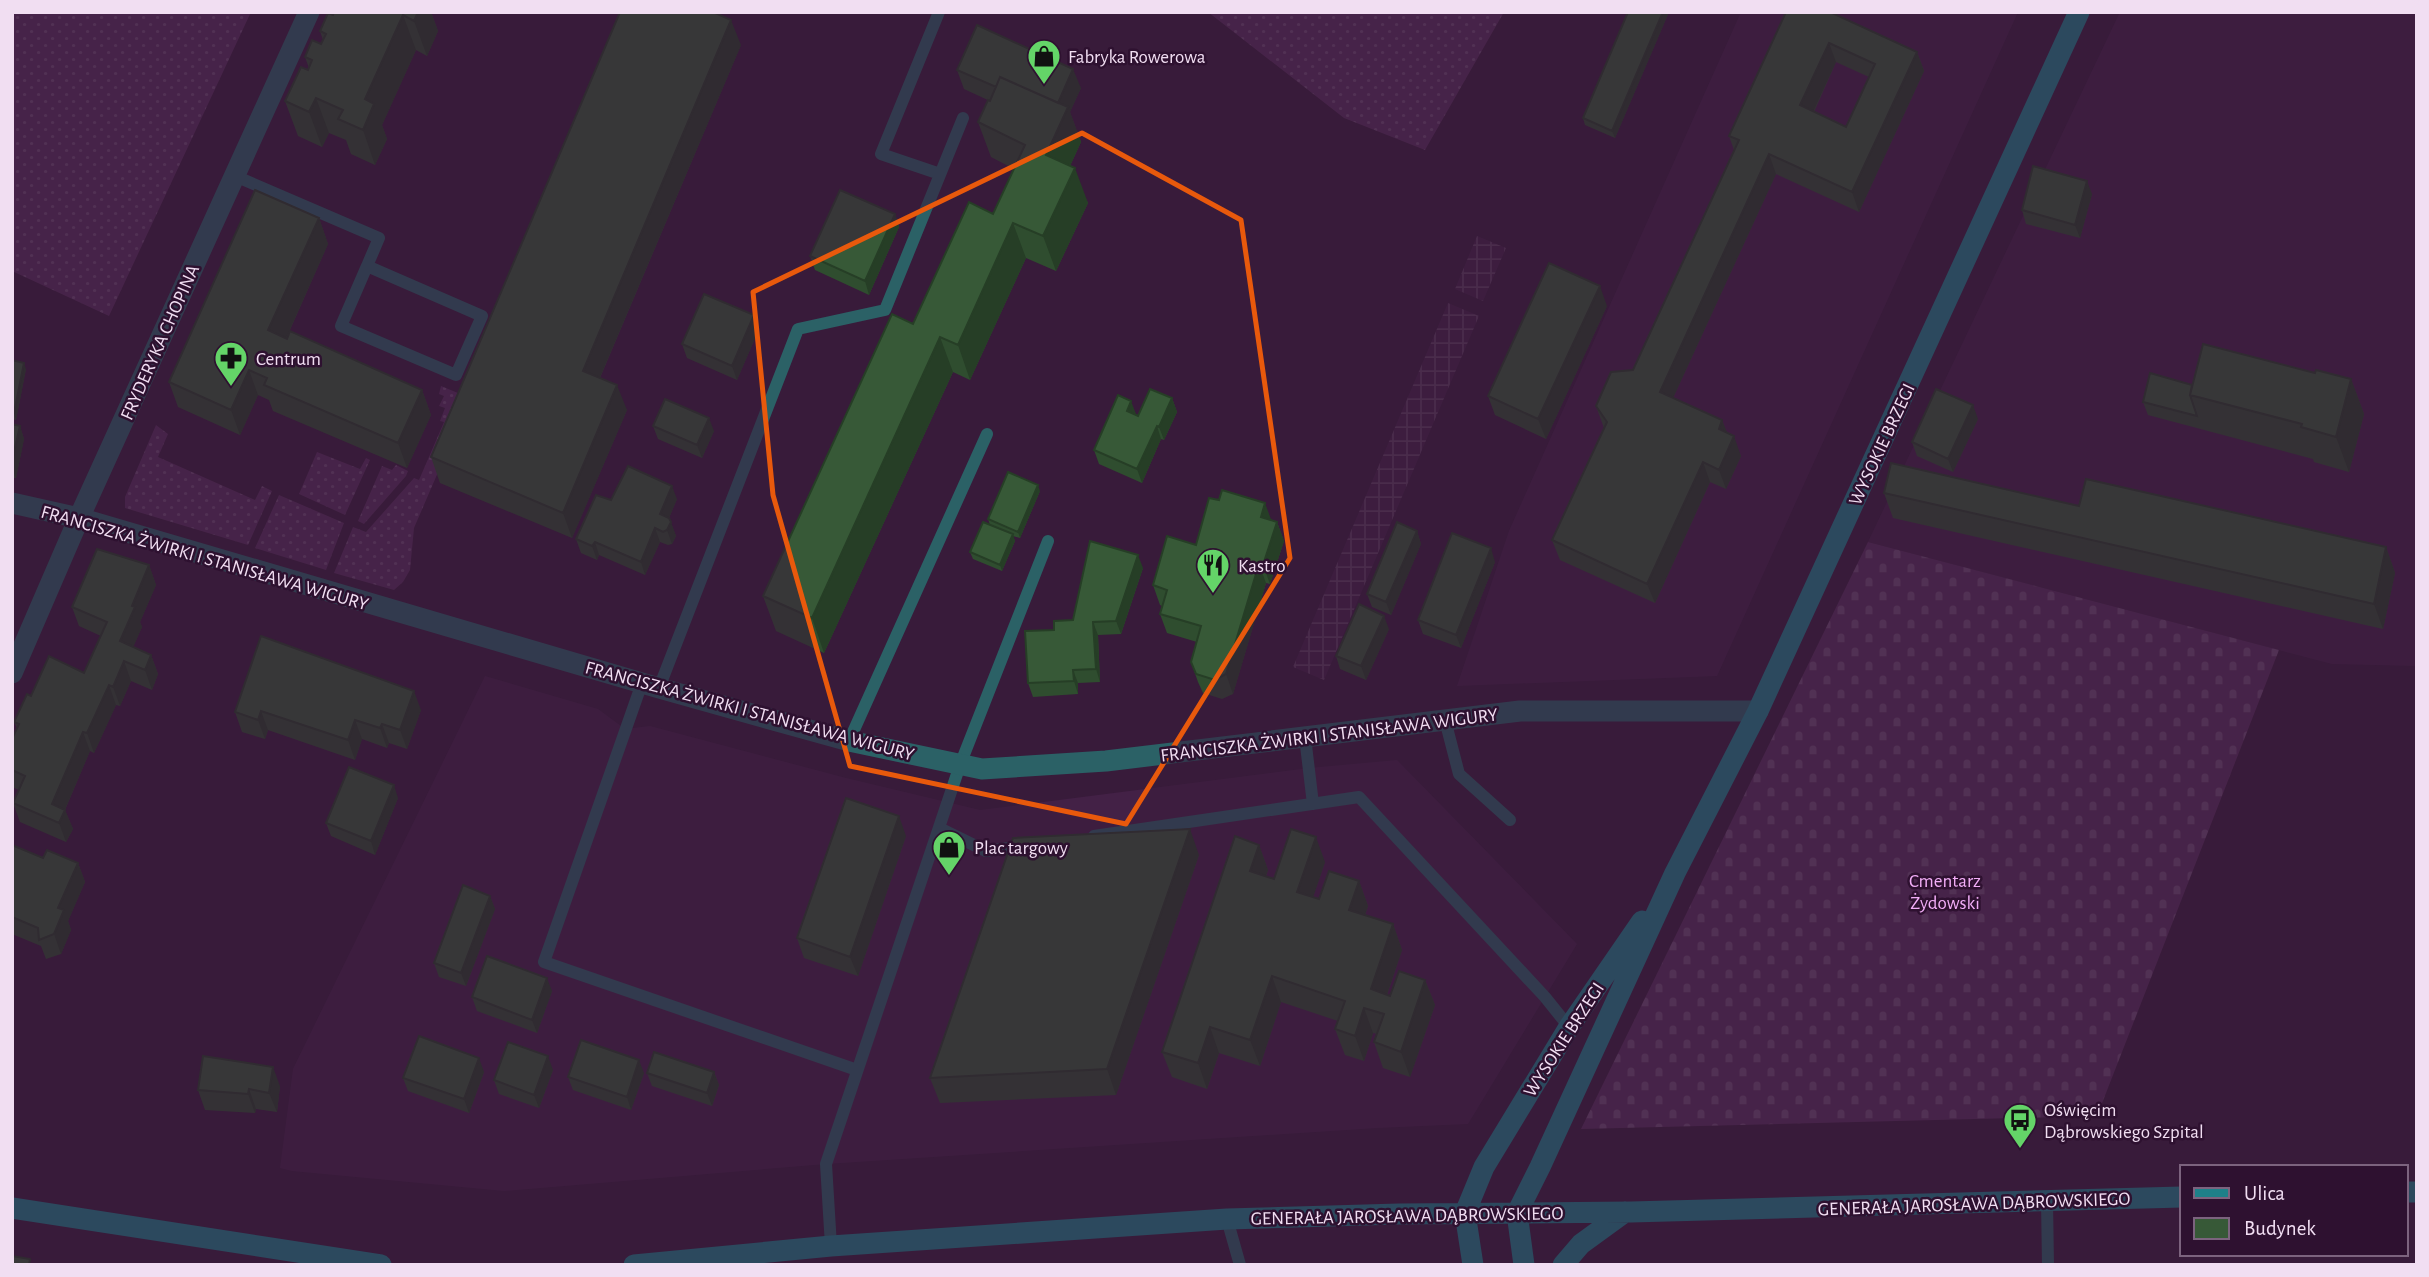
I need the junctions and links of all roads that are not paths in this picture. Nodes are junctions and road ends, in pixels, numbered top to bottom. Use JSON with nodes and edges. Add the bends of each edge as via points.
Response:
{"nodes":[{"id":1,"x":309,"y":12,"type":"edge"},
{"id":2,"x":939,"y":12,"type":"edge"},
{"id":3,"x":2079,"y":12,"type":"edge"},
{"id":4,"x":963,"y":117,"type":"dead end"},
{"id":5,"x":940,"y":174,"type":"junction"},
{"id":6,"x":235,"y":176,"type":"junction"},
{"id":7,"x":367,"y":266,"type":"junction"},
{"id":8,"x":987,"y":434,"type":"dead end"},
{"id":9,"x":12,"y":503,"type":"edge"},
{"id":10,"x":79,"y":518,"type":"junction"},
{"id":11,"x":1048,"y":541,"type":"dead end"},
{"id":12,"x":12,"y":673,"type":"edge"},
{"id":13,"x":650,"y":685,"type":"junction"},
{"id":14,"x":1758,"y":711,"type":"junction"},
{"id":15,"x":1445,"y":720,"type":"junction"},
{"id":16,"x":1305,"y":737,"type":"junction"},
{"id":17,"x":849,"y":741,"type":"junction"},
{"id":18,"x":960,"y":765,"type":"junction"},
{"id":19,"x":1313,"y":804,"type":"junction"},
{"id":20,"x":1510,"y":820,"type":"dead end"},
{"id":21,"x":939,"y":828,"type":"junction"},
{"id":22,"x":1082,"y":837,"type":"edge"},
{"id":23,"x":1041,"y":843,"type":"edge"},
{"id":24,"x":1675,"y":873,"type":"junction"},
{"id":25,"x":1569,"y":1027,"type":"junction"},
{"id":26,"x":857,"y":1070,"type":"junction"},
{"id":27,"x":2180,"y":1197,"type":"edge"},
{"id":28,"x":2047,"y":1201,"type":"junction"},
{"id":29,"x":12,"y":1208,"type":"edge"},
{"id":30,"x":1625,"y":1212,"type":"junction"},
{"id":31,"x":1465,"y":1213,"type":"junction"},
{"id":32,"x":1517,"y":1213,"type":"junction"},
{"id":33,"x":1227,"y":1219,"type":"junction"},
{"id":34,"x":831,"y":1246,"type":"junction"},
{"id":35,"x":381,"y":1265,"type":"edge"},
{"id":36,"x":634,"y":1265,"type":"edge"},
{"id":37,"x":1240,"y":1265,"type":"edge"},
{"id":38,"x":1473,"y":1265,"type":"edge"},
{"id":39,"x":1524,"y":1265,"type":"edge"},
{"id":40,"x":1563,"y":1265,"type":"edge"},
{"id":41,"x":2048,"y":1265,"type":"edge"}],
"edges":[{"from":1,"to":6,"type":"street","name":"FRYDERYKA CHOPINA"},
{"from":2,"to":5,"type":"lane","via":[[881,154]]},
{"from":3,"to":14,"type":"street","name":"WYSOKIE BRZEGI"},
{"from":4,"to":5,"type":"lane"},
{"from":5,"to":13,"type":"lane","via":[[886,310],[798,329]]},
{"from":6,"to":7,"type":"lane","via":[[379,238]]},
{"from":6,"to":10,"type":"street","name":"FRYDERYKA CHOPINA"},
{"from":7,"to":7,"type":"lane","via":[[482,316],[456,375],[341,326]]},
{"from":8,"to":17,"type":"lane"},
{"from":9,"to":10,"type":"street","name":"FRANCISZKA ŻWIRKI I STANISŁAWA WIGURY"},
{"from":10,"to":12,"type":"street","name":"FRYDERYKA CHOPINA"},
{"from":10,"to":13,"type":"street","name":"FRANCISZKA ŻWIRKI I STANISŁAWA WIGURY"},
{"from":11,"to":18,"type":"lane"},
{"from":13,"to":17,"type":"street","name":"FRANCISZKA ŻWIRKI I STANISŁAWA WIGURY"},
{"from":13,"to":26,"type":"lane","via":[[544,962]]},
{"from":14,"to":15,"type":"street","name":"FRANCISZKA ŻWIRKI I STANISŁAWA WIGURY","via":[[1520,711]]},
{"from":14,"to":24,"type":"street","name":"WYSOKIE BRZEGI"},
{"from":15,"to":16,"type":"street","name":"FRANCISZKA ŻWIRKI I STANISŁAWA WIGURY"},
{"from":15,"to":20,"type":"lane","via":[[1460,774]]},
{"from":16,"to":18,"type":"street","name":"FRANCISZKA ŻWIRKI I STANISŁAWA WIGURY","via":[[1106,761],[982,769]]},
{"from":16,"to":19,"type":"lane"},
{"from":17,"to":18,"type":"street","name":"FRANCISZKA ŻWIRKI I STANISŁAWA WIGURY"},
{"from":18,"to":21,"type":"lane"},
{"from":19,"to":22,"type":"lane"},
{"from":19,"to":25,"type":"lane","via":[[1359,797]]},
{"from":21,"to":23,"type":"lane","via":[[986,851]]},
{"from":21,"to":26,"type":"lane"},
{"from":24,"to":25,"type":"street","name":"WYSOKIE BRZEGI"},
{"from":24,"to":32,"type":"street","name":"WYSOKIE BRZEGI"},
{"from":25,"to":31,"type":"street","name":"WYSOKIE BRZEGI","via":[[1493,1149]]},
{"from":26,"to":34,"type":"lane","via":[[826,1164]]},
{"from":27,"to":28,"type":"street","name":"GENERAŁA JAROSŁAWA DĄBROWSKIEGO"},
{"from":28,"to":30,"type":"street","name":"GENERAŁA JAROSŁAWA DĄBROWSKIEGO"},
{"from":28,"to":41,"type":"lane"},
{"from":29,"to":35,"type":"street"},
{"from":30,"to":32,"type":"street","name":"GENERAŁA JAROSŁAWA DĄBROWSKIEGO"},
{"from":30,"to":40,"type":"street","via":[[1581,1244]]},
{"from":31,"to":32,"type":"street","name":"GENERAŁA JAROSŁAWA DĄBROWSKIEGO"},
{"from":31,"to":33,"type":"street","name":"GENERAŁA JAROSŁAWA DĄBROWSKIEGO"},
{"from":31,"to":38,"type":"street"},
{"from":32,"to":39,"type":"street"},
{"from":33,"to":34,"type":"street","name":"GENERAŁA JAROSŁAWA DĄBROWSKIEGO"},
{"from":33,"to":37,"type":"lane"},
{"from":34,"to":36,"type":"street","name":"GENERAŁA JAROSŁAWA DĄBROWSKIEGO"}]}
